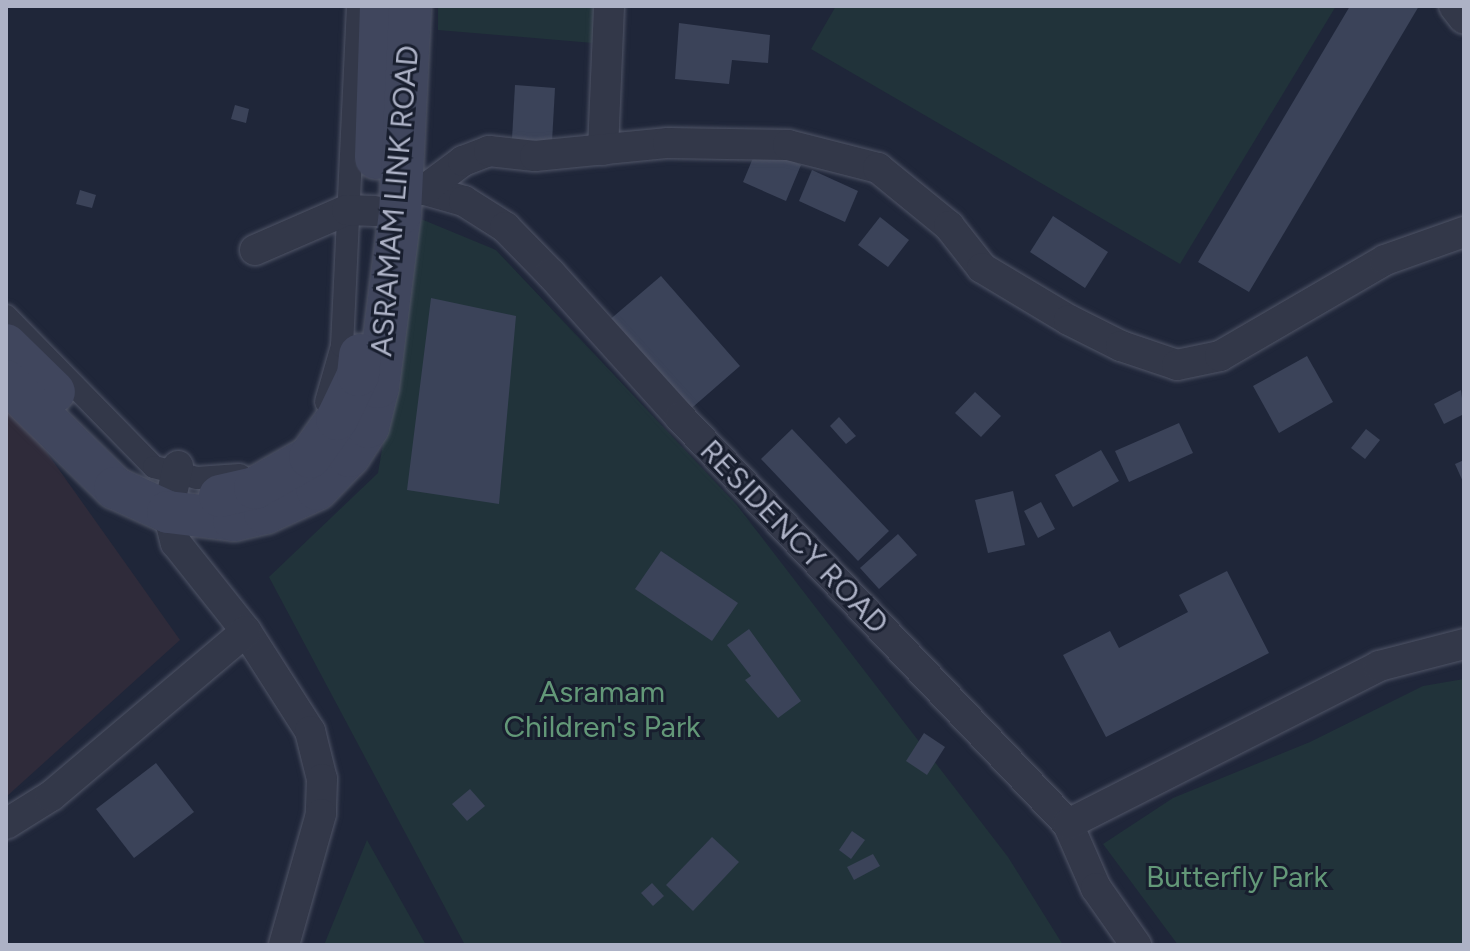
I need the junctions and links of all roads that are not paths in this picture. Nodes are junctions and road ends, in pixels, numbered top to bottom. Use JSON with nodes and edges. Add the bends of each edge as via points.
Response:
{"nodes":[{"id":1,"x":358,"y":6,"type":"edge"},
{"id":2,"x":381,"y":6,"type":"edge"},
{"id":3,"x":410,"y":6,"type":"edge"},
{"id":4,"x":609,"y":6,"type":"edge"},
{"id":5,"x":1454,"y":6,"type":"edge"},
{"id":6,"x":1464,"y":19,"type":"edge"},
{"id":7,"x":603,"y":150,"type":"junction"},
{"id":8,"x":387,"y":199,"type":"junction"},
{"id":9,"x":1464,"y":232,"type":"edge"},
{"id":10,"x":255,"y":250,"type":"dead end"},
{"id":11,"x":6,"y":316,"type":"edge"},
{"id":12,"x":6,"y":345,"type":"edge"},
{"id":13,"x":6,"y":381,"type":"edge"},
{"id":14,"x":173,"y":485,"type":"junction"},
{"id":15,"x":246,"y":631,"type":"junction"},
{"id":16,"x":1464,"y":644,"type":"edge"},
{"id":17,"x":6,"y":824,"type":"edge"},
{"id":18,"x":1068,"y":824,"type":"junction"},
{"id":19,"x":284,"y":945,"type":"edge"},
{"id":20,"x":1136,"y":945,"type":"edge"}],
"edges":[{"from":1,"to":8,"type":"street"},
{"from":2,"to":8,"type":"main road","name":"ASRAMAM LINK ROAD"},
{"from":3,"to":8,"type":"main road","name":"ASRAMAM LINK ROAD"},
{"from":4,"to":7,"type":"street"},
{"from":5,"to":6,"type":"street"},
{"from":7,"to":8,"type":"street","via":[[535,156],[489,151]]},
{"from":7,"to":9,"type":"street","via":[[668,143],[788,145],[878,168],[949,226],[982,268],[1121,346],[1177,365],[1220,356],[1385,260]]},
{"from":8,"to":10,"type":"street"},
{"from":8,"to":14,"type":"street","via":[[328,397],[299,447],[248,474]]},
{"from":8,"to":14,"type":"main road","name":"ASRAMAM LINK ROAD","via":[[387,342],[368,427],[349,456],[317,489],[265,513],[234,520]]},
{"from":8,"to":18,"type":"street","name":"RESIDENCY ROAD","via":[[464,201],[505,227]]},
{"from":11,"to":14,"type":"street"},
{"from":12,"to":14,"type":"main road","name":"ASRAMAM LINK ROAD","via":[[131,467]]},
{"from":13,"to":14,"type":"main road","name":"ASRAMAM LINK ROAD","via":[[115,488]]},
{"from":14,"to":15,"type":"street","via":[[176,543]]},
{"from":15,"to":17,"type":"street","via":[[51,796]]},
{"from":15,"to":19,"type":"street","via":[[310,731],[322,779],[321,814]]},
{"from":16,"to":18,"type":"street","via":[[1379,666]]},
{"from":18,"to":20,"type":"street","name":"RESIDENCY ROAD","via":[[1096,888]]}]}
